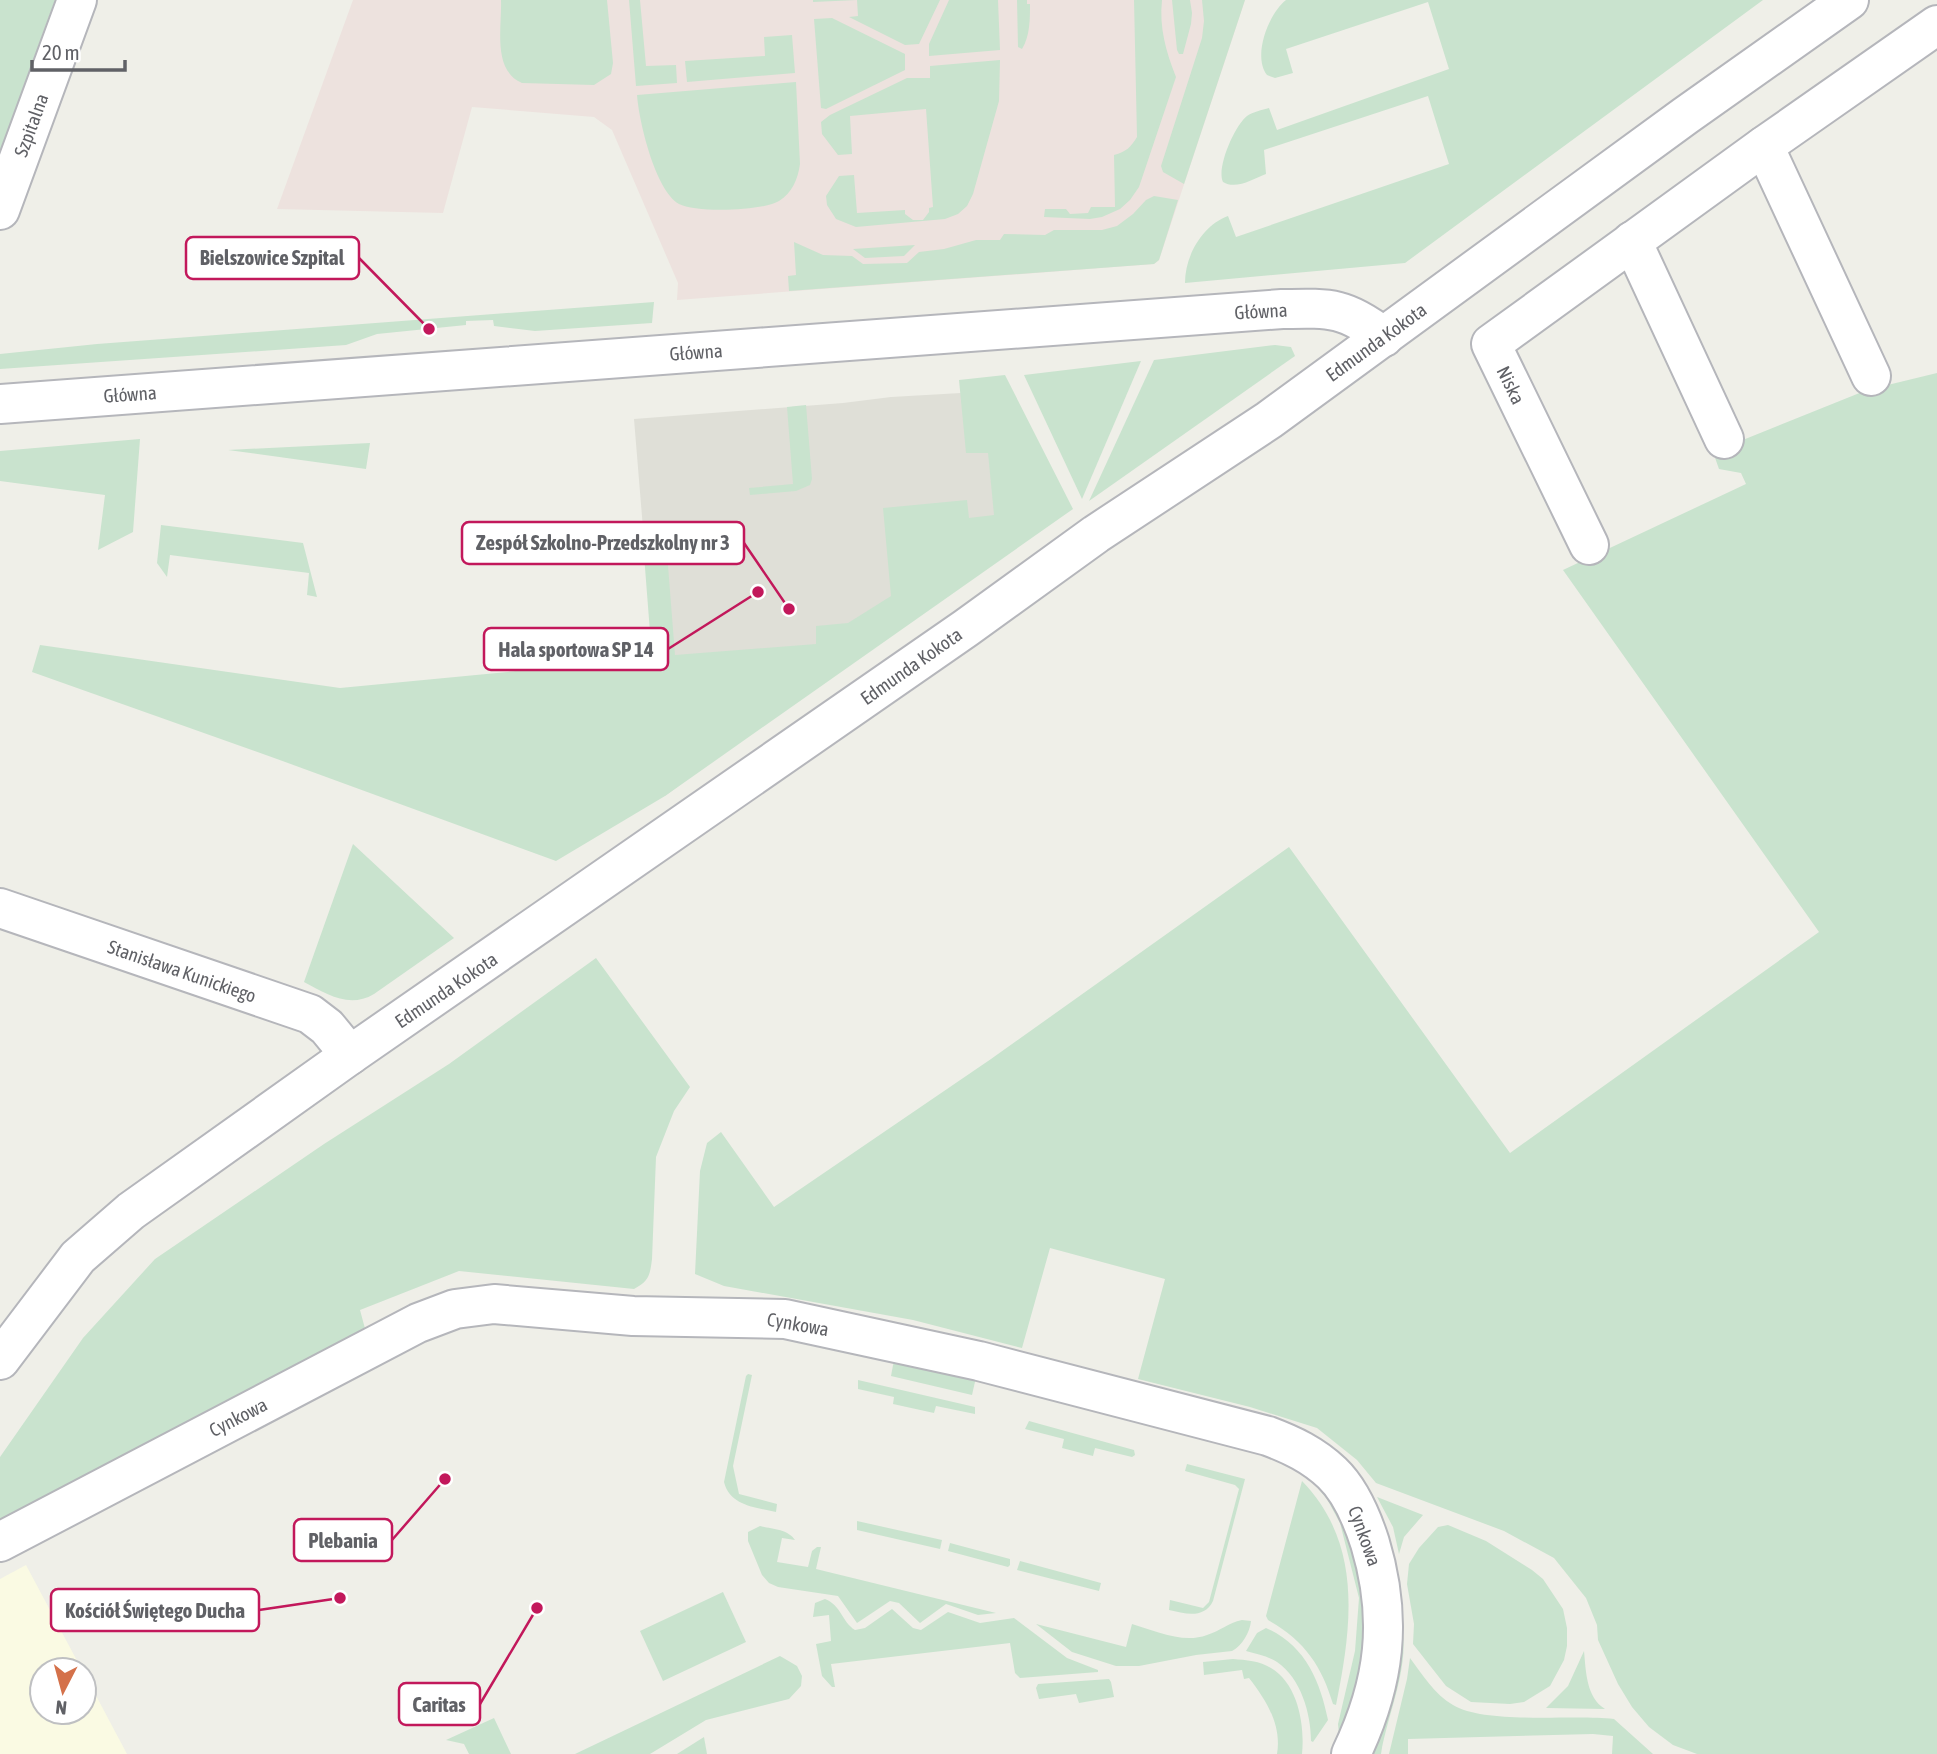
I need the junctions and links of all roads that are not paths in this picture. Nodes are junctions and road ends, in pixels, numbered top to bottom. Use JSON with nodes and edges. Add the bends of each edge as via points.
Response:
{"nodes":[{"id":1,"x":77,"y":0,"type":"edge"},
{"id":2,"x":1849,"y":0,"type":"edge"},
{"id":3,"x":1937,"y":25,"type":"edge"},
{"id":4,"x":1765,"y":146,"type":"junction"},
{"id":5,"x":0,"y":210,"type":"edge"},
{"id":6,"x":1632,"y":242,"type":"junction"},
{"id":7,"x":1384,"y":337,"type":"junction"},
{"id":8,"x":1871,"y":376,"type":"dead end"},
{"id":9,"x":0,"y":404,"type":"edge"},
{"id":10,"x":1724,"y":439,"type":"dead end"},
{"id":11,"x":1589,"y":545,"type":"dead end"},
{"id":12,"x":0,"y":908,"type":"edge"},
{"id":13,"x":350,"y":1055,"type":"junction"},
{"id":14,"x":0,"y":1360,"type":"edge"},
{"id":15,"x":0,"y":1542,"type":"edge"},
{"id":16,"x":1351,"y":1754,"type":"edge"}],
"edges":[{"from":1,"to":5,"type":"street","name":"Szpitalna"},
{"from":2,"to":7,"type":"street","name":"Edmunda Kokota"},
{"from":3,"to":4,"type":"street","name":"Niska"},
{"from":4,"to":6,"type":"street","name":"Niska"},
{"from":4,"to":8,"type":"street"},
{"from":6,"to":10,"type":"street"},
{"from":6,"to":11,"type":"street","name":"Niska","via":[[1491,344]]},
{"from":7,"to":9,"type":"street","name":"Główna","via":[[1357,317],[1338,310],[1282,309]]},
{"from":7,"to":13,"type":"street","name":"Edmunda Kokota"},
{"from":12,"to":13,"type":"street","name":"Stanisława Kunickiego","via":[[310,1014]]},
{"from":13,"to":14,"type":"street","name":"Edmunda Kokota","via":[[131,1211],[78,1257]]},
{"from":15,"to":16,"type":"street","name":"Cynkowa","via":[[418,1323],[455,1309],[494,1304],[633,1316],[785,1319],[979,1361],[1268,1436],[1311,1456],[1334,1475],[1354,1502],[1382,1595],[1382,1659],[1371,1705]]}]}
